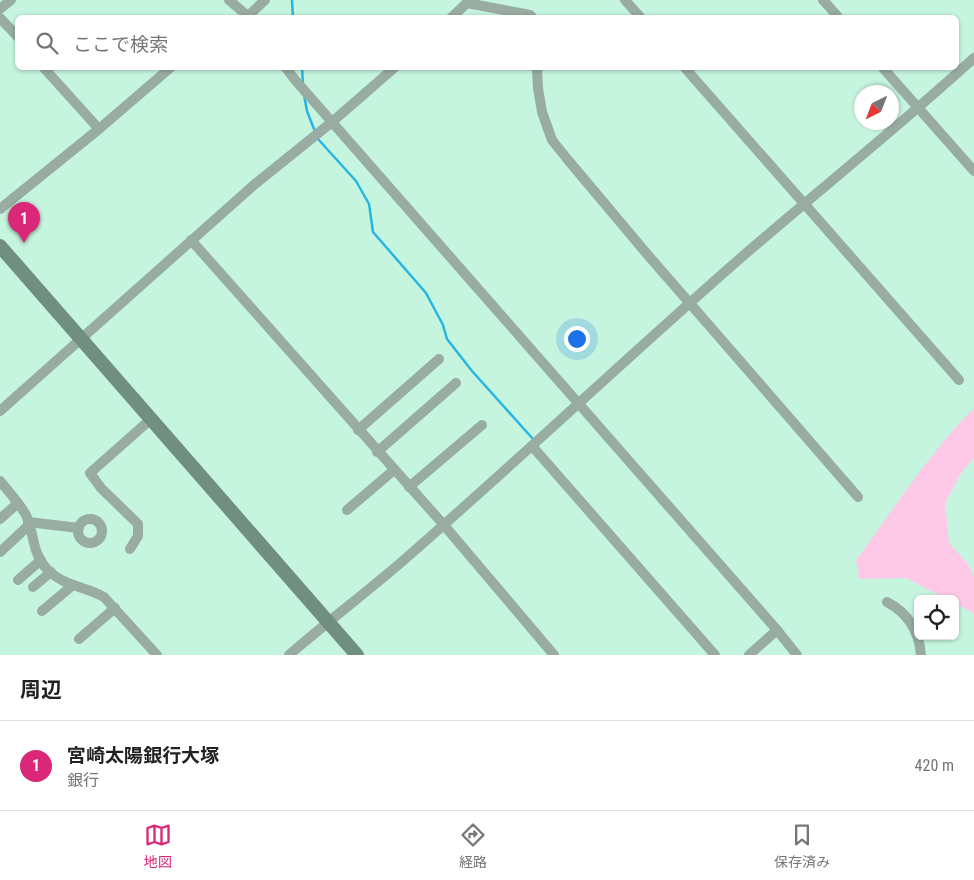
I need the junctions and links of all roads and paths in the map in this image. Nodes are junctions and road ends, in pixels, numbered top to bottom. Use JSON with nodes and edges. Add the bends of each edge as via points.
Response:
{"nodes":[{"id":1,"x":12,"y":0,"type":"edge"},
{"id":2,"x":229,"y":0,"type":"edge"},
{"id":3,"x":265,"y":0,"type":"edge"},
{"id":4,"x":625,"y":0,"type":"edge"},
{"id":5,"x":823,"y":0,"type":"edge"},
{"id":6,"x":468,"y":2,"type":"edge"},
{"id":7,"x":0,"y":9,"type":"edge"},
{"id":8,"x":246,"y":15,"type":"edge"},
{"id":9,"x":250,"y":15,"type":"edge"},
{"id":10,"x":453,"y":15,"type":"edge"},
{"id":11,"x":530,"y":15,"type":"edge"},
{"id":12,"x":638,"y":15,"type":"edge"},
{"id":13,"x":836,"y":15,"type":"edge"},
{"id":14,"x":0,"y":18,"type":"edge"},
{"id":15,"x":15,"y":34,"type":"edge"},
{"id":16,"x":974,"y":58,"type":"edge"},
{"id":17,"x":46,"y":70,"type":"edge"},
{"id":18,"x":168,"y":70,"type":"edge"},
{"id":19,"x":287,"y":70,"type":"edge"},
{"id":20,"x":392,"y":70,"type":"edge"},
{"id":21,"x":536,"y":70,"type":"edge"},
{"id":22,"x":687,"y":70,"type":"edge"},
{"id":23,"x":885,"y":70,"type":"edge"},
{"id":24,"x":918,"y":108,"type":"junction"},
{"id":25,"x":332,"y":122,"type":"junction"},
{"id":26,"x":99,"y":130,"type":"junction"},
{"id":27,"x":974,"y":170,"type":"edge"},
{"id":28,"x":805,"y":203,"type":"junction"},
{"id":29,"x":0,"y":209,"type":"edge"},
{"id":30,"x":191,"y":240,"type":"junction"},
{"id":31,"x":0,"y":246,"type":"edge"},
{"id":32,"x":690,"y":304,"type":"junction"},
{"id":33,"x":80,"y":339,"type":"junction"},
{"id":34,"x":439,"y":359,"type":"dead end"},
{"id":35,"x":959,"y":380,"type":"dead end"},
{"id":36,"x":456,"y":383,"type":"dead end"},
{"id":37,"x":580,"y":404,"type":"junction"},
{"id":38,"x":0,"y":411,"type":"edge"},
{"id":39,"x":151,"y":419,"type":"junction"},
{"id":40,"x":482,"y":425,"type":"dead end"},
{"id":41,"x":358,"y":430,"type":"junction"},
{"id":42,"x":532,"y":446,"type":"junction"},
{"id":43,"x":377,"y":452,"type":"junction"},
{"id":44,"x":394,"y":470,"type":"junction"},
{"id":45,"x":1,"y":484,"type":"edge"},
{"id":46,"x":408,"y":487,"type":"junction"},
{"id":47,"x":858,"y":497,"type":"dead end"},
{"id":48,"x":18,"y":503,"type":"junction"},
{"id":49,"x":347,"y":510,"type":"dead end"},
{"id":50,"x":0,"y":519,"type":"edge"},
{"id":51,"x":28,"y":524,"type":"junction"},
{"id":52,"x":443,"y":524,"type":"junction"},
{"id":53,"x":79,"y":528,"type":"dead end"},
{"id":54,"x":130,"y":549,"type":"dead end"},
{"id":55,"x":0,"y":552,"type":"edge"},
{"id":56,"x":41,"y":560,"type":"junction"},
{"id":57,"x":51,"y":572,"type":"junction"},
{"id":58,"x":18,"y":580,"type":"dead end"},
{"id":59,"x":73,"y":586,"type":"junction"},
{"id":60,"x":33,"y":588,"type":"dead end"},
{"id":61,"x":887,"y":602,"type":"dead end"},
{"id":62,"x":115,"y":608,"type":"junction"},
{"id":63,"x":42,"y":611,"type":"dead end"},
{"id":64,"x":328,"y":622,"type":"junction"},
{"id":65,"x":777,"y":630,"type":"junction"},
{"id":66,"x":79,"y":639,"type":"dead end"},
{"id":67,"x":158,"y":655,"type":"edge"},
{"id":68,"x":289,"y":655,"type":"edge"},
{"id":69,"x":358,"y":655,"type":"edge"},
{"id":70,"x":554,"y":655,"type":"edge"},
{"id":71,"x":715,"y":655,"type":"edge"},
{"id":72,"x":749,"y":655,"type":"edge"},
{"id":73,"x":797,"y":655,"type":"edge"},
{"id":74,"x":921,"y":655,"type":"edge"}],
"edges":[{"from":1,"to":7,"type":"street"},
{"from":2,"to":8,"type":"street"},
{"from":3,"to":9,"type":"street"},
{"from":4,"to":12,"type":"street"},
{"from":5,"to":13,"type":"street"},
{"from":6,"to":10,"type":"street"},
{"from":6,"to":11,"type":"street"},
{"from":14,"to":15,"type":"street"},
{"from":16,"to":24,"type":"street"},
{"from":17,"to":26,"type":"street"},
{"from":18,"to":26,"type":"street"},
{"from":19,"to":25,"type":"street"},
{"from":20,"to":25,"type":"street"},
{"from":21,"to":32,"type":"street","via":[[542,112],[552,140]]},
{"from":22,"to":28,"type":"street"},
{"from":23,"to":24,"type":"street"},
{"from":24,"to":27,"type":"street"},
{"from":24,"to":28,"type":"street"},
{"from":25,"to":30,"type":"street","via":[[273,168]]},
{"from":25,"to":37,"type":"street"},
{"from":26,"to":29,"type":"street"},
{"from":28,"to":32,"type":"street"},
{"from":28,"to":35,"type":"street"},
{"from":30,"to":33,"type":"street"},
{"from":30,"to":41,"type":"street"},
{"from":31,"to":33,"type":"street"},
{"from":32,"to":37,"type":"street","via":[[612,371]]},
{"from":32,"to":47,"type":"street"},
{"from":33,"to":38,"type":"street"},
{"from":33,"to":39,"type":"street"},
{"from":34,"to":41,"type":"street"},
{"from":36,"to":43,"type":"street"},
{"from":37,"to":42,"type":"street"},
{"from":37,"to":65,"type":"street"},
{"from":39,"to":54,"type":"street","via":[[90,473],[138,524],[138,536]]},
{"from":39,"to":64,"type":"street"},
{"from":40,"to":46,"type":"street"},
{"from":41,"to":43,"type":"street"},
{"from":42,"to":52,"type":"street"},
{"from":42,"to":71,"type":"street"},
{"from":43,"to":44,"type":"street"},
{"from":44,"to":46,"type":"street"},
{"from":44,"to":49,"type":"street"},
{"from":45,"to":48,"type":"street"},
{"from":46,"to":52,"type":"street"},
{"from":48,"to":50,"type":"street"},
{"from":48,"to":51,"type":"street"},
{"from":51,"to":53,"type":"street"},
{"from":51,"to":55,"type":"street"},
{"from":51,"to":56,"type":"street","via":[[33,546]]},
{"from":52,"to":64,"type":"street","via":[[405,560]]},
{"from":52,"to":70,"type":"street"},
{"from":56,"to":57,"type":"street"},
{"from":56,"to":58,"type":"street"},
{"from":57,"to":59,"type":"street"},
{"from":57,"to":60,"type":"street"},
{"from":59,"to":62,"type":"street","via":[[94,591]]},
{"from":59,"to":63,"type":"street"},
{"from":61,"to":74,"type":"street","via":[[897,607],[915,629]]},
{"from":62,"to":66,"type":"street"},
{"from":62,"to":67,"type":"street"},
{"from":64,"to":68,"type":"street"},
{"from":64,"to":69,"type":"street"},
{"from":65,"to":72,"type":"street"},
{"from":65,"to":73,"type":"street"}]}
